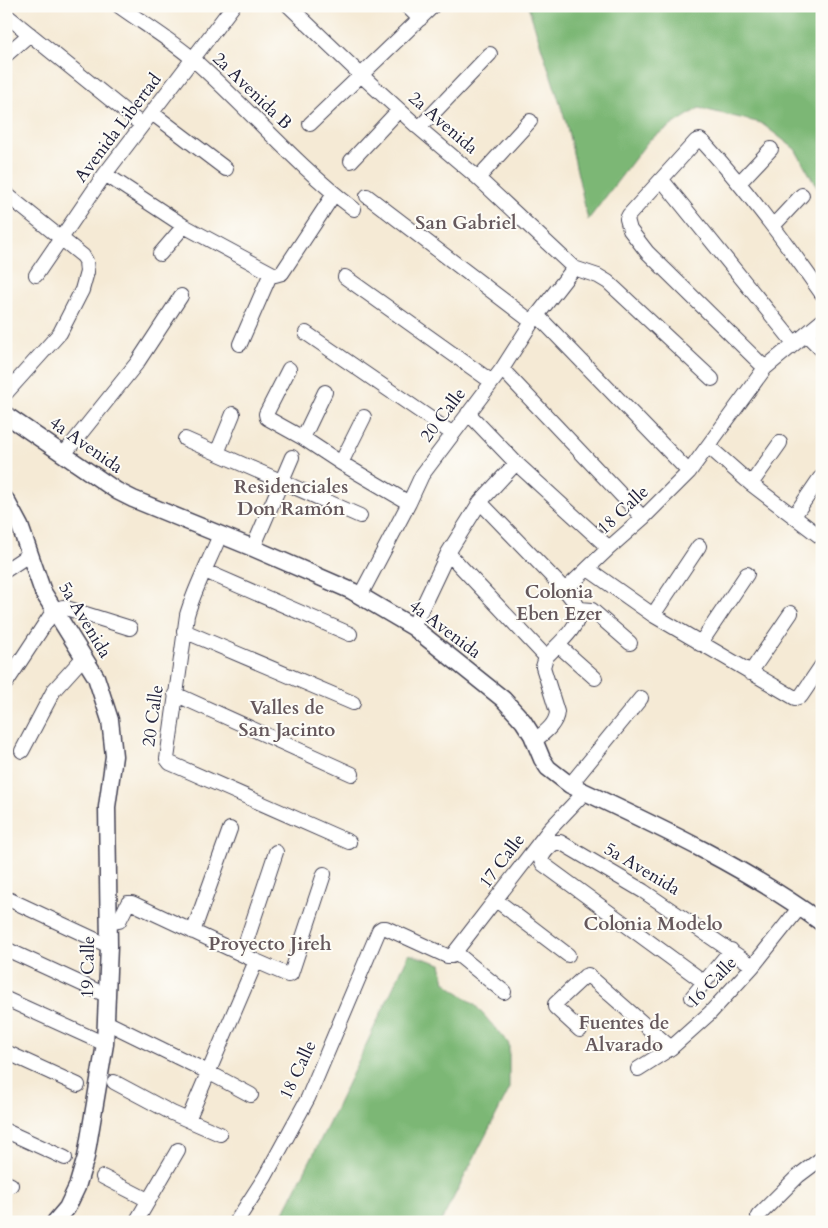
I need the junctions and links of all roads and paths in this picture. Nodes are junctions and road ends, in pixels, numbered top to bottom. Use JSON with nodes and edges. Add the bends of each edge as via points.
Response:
{"nodes":[{"id":1,"x":120,"y":6,"type":"edge"},
{"id":2,"x":233,"y":6,"type":"edge"},
{"id":3,"x":289,"y":6,"type":"edge"},
{"id":4,"x":407,"y":6,"type":"edge"},
{"id":5,"x":432,"y":6,"type":"edge"},
{"id":6,"x":6,"y":16,"type":"edge"},
{"id":7,"x":420,"y":20,"type":"junction"},
{"id":8,"x":30,"y":34,"type":"junction"},
{"id":9,"x":490,"y":54,"type":"dead end"},
{"id":10,"x":6,"y":55,"type":"edge"},
{"id":11,"x":193,"y":60,"type":"junction"},
{"id":12,"x":361,"y":76,"type":"junction"},
{"id":13,"x":400,"y":110,"type":"junction"},
{"id":14,"x":152,"y":113,"type":"junction"},
{"id":15,"x":530,"y":121,"type":"dead end"},
{"id":16,"x":310,"y":124,"type":"dead end"},
{"id":17,"x":142,"y":125,"type":"junction"},
{"id":18,"x":419,"y":128,"type":"junction"},
{"id":19,"x":771,"y":150,"type":"dead end"},
{"id":20,"x":351,"y":161,"type":"dead end"},
{"id":21,"x":226,"y":169,"type":"dead end"},
{"id":22,"x":106,"y":174,"type":"junction"},
{"id":23,"x":478,"y":178,"type":"junction"},
{"id":24,"x":662,"y":180,"type":"junction"},
{"id":25,"x":740,"y":182,"type":"junction"},
{"id":26,"x":6,"y":194,"type":"edge"},
{"id":27,"x":334,"y":194,"type":"junction"},
{"id":28,"x":802,"y":195,"type":"dead end"},
{"id":29,"x":366,"y":196,"type":"dead end"},
{"id":30,"x":354,"y":210,"type":"dead end"},
{"id":31,"x":184,"y":226,"type":"junction"},
{"id":32,"x":773,"y":226,"type":"junction"},
{"id":33,"x":62,"y":239,"type":"junction"},
{"id":34,"x":160,"y":254,"type":"dead end"},
{"id":35,"x":574,"y":268,"type":"junction"},
{"id":36,"x":275,"y":274,"type":"junction"},
{"id":37,"x":36,"y":275,"type":"dead end"},
{"id":38,"x":345,"y":277,"type":"dead end"},
{"id":39,"x":822,"y":294,"type":"edge"},
{"id":40,"x":181,"y":296,"type":"dead end"},
{"id":41,"x":535,"y":319,"type":"junction"},
{"id":42,"x":822,"y":321,"type":"edge"},
{"id":43,"x":306,"y":333,"type":"dead end"},
{"id":44,"x":806,"y":334,"type":"junction"},
{"id":45,"x":794,"y":342,"type":"junction"},
{"id":46,"x":240,"y":344,"type":"dead end"},
{"id":47,"x":822,"y":350,"type":"edge"},
{"id":48,"x":765,"y":368,"type":"junction"},
{"id":49,"x":289,"y":369,"type":"dead end"},
{"id":50,"x":502,"y":369,"type":"junction"},
{"id":51,"x":712,"y":379,"type":"dead end"},
{"id":52,"x":492,"y":382,"type":"junction"},
{"id":53,"x":325,"y":392,"type":"dead end"},
{"id":54,"x":6,"y":393,"type":"edge"},
{"id":55,"x":468,"y":413,"type":"junction"},
{"id":56,"x":233,"y":414,"type":"dead end"},
{"id":57,"x":6,"y":415,"type":"edge"},
{"id":58,"x":364,"y":417,"type":"dead end"},
{"id":59,"x":453,"y":434,"type":"junction"},
{"id":60,"x":303,"y":438,"type":"junction"},
{"id":61,"x":185,"y":439,"type":"dead end"},
{"id":62,"x":780,"y":443,"type":"dead end"},
{"id":63,"x":708,"y":446,"type":"junction"},
{"id":64,"x":217,"y":453,"type":"junction"},
{"id":65,"x":64,"y":454,"type":"junction"},
{"id":66,"x":292,"y":457,"type":"dead end"},
{"id":67,"x":341,"y":463,"type":"junction"},
{"id":68,"x":516,"y":463,"type":"junction"},
{"id":69,"x":689,"y":472,"type":"junction"},
{"id":70,"x":820,"y":478,"type":"dead end"},
{"id":71,"x":282,"y":481,"type":"junction"},
{"id":72,"x":751,"y":484,"type":"junction"},
{"id":73,"x":6,"y":500,"type":"edge"},
{"id":74,"x":480,"y":502,"type":"junction"},
{"id":75,"x":409,"y":503,"type":"junction"},
{"id":76,"x":360,"y":516,"type":"dead end"},
{"id":77,"x":794,"y":516,"type":"junction"},
{"id":78,"x":643,"y":518,"type":"junction"},
{"id":79,"x":220,"y":535,"type":"junction"},
{"id":80,"x":822,"y":538,"type":"edge"},
{"id":81,"x":699,"y":546,"type":"dead end"},
{"id":82,"x":253,"y":548,"type":"junction"},
{"id":83,"x":609,"y":548,"type":"junction"},
{"id":84,"x":448,"y":553,"type":"junction"},
{"id":85,"x":30,"y":554,"type":"junction"},
{"id":86,"x":588,"y":569,"type":"junction"},
{"id":87,"x":6,"y":570,"type":"edge"},
{"id":88,"x":205,"y":571,"type":"junction"},
{"id":89,"x":747,"y":574,"type":"dead end"},
{"id":90,"x":565,"y":590,"type":"junction"},
{"id":91,"x":360,"y":596,"type":"junction"},
{"id":92,"x":580,"y":609,"type":"junction"},
{"id":93,"x":54,"y":610,"type":"junction"},
{"id":94,"x":791,"y":613,"type":"dead end"},
{"id":95,"x":653,"y":615,"type":"junction"},
{"id":96,"x":413,"y":627,"type":"junction"},
{"id":97,"x":130,"y":628,"type":"dead end"},
{"id":98,"x":184,"y":631,"type":"junction"},
{"id":99,"x":350,"y":634,"type":"dead end"},
{"id":100,"x":630,"y":643,"type":"dead end"},
{"id":101,"x":700,"y":644,"type":"junction"},
{"id":102,"x":558,"y":645,"type":"junction"},
{"id":103,"x":546,"y":657,"type":"junction"},
{"id":104,"x":83,"y":658,"type":"junction"},
{"id":105,"x":822,"y":665,"type":"edge"},
{"id":106,"x":750,"y":673,"type":"junction"},
{"id":107,"x":595,"y":678,"type":"dead end"},
{"id":108,"x":6,"y":683,"type":"edge"},
{"id":109,"x":175,"y":694,"type":"junction"},
{"id":110,"x":641,"y":698,"type":"dead end"},
{"id":111,"x":353,"y":703,"type":"dead end"},
{"id":112,"x":105,"y":705,"type":"joint"},
{"id":113,"x":534,"y":741,"type":"junction"},
{"id":114,"x":22,"y":751,"type":"dead end"},
{"id":115,"x":352,"y":774,"type":"dead end"},
{"id":116,"x":570,"y":785,"type":"junction"},
{"id":117,"x":585,"y":792,"type":"junction"},
{"id":118,"x":230,"y":829,"type":"dead end"},
{"id":119,"x":349,"y":842,"type":"dead end"},
{"id":120,"x":276,"y":852,"type":"dead end"},
{"id":121,"x":324,"y":874,"type":"dead end"},
{"id":122,"x":6,"y":898,"type":"edge"},
{"id":123,"x":496,"y":900,"type":"junction"},
{"id":124,"x":800,"y":907,"type":"junction"},
{"id":125,"x":822,"y":923,"type":"edge"},
{"id":126,"x":109,"y":924,"type":"junction"},
{"id":127,"x":194,"y":932,"type":"junction"},
{"id":128,"x":109,"y":946,"type":"junction"},
{"id":129,"x":6,"y":949,"type":"edge"},
{"id":130,"x":731,"y":950,"type":"junction"},
{"id":131,"x":242,"y":954,"type":"junction"},
{"id":132,"x":454,"y":955,"type":"junction"},
{"id":133,"x":568,"y":955,"type":"dead end"},
{"id":134,"x":256,"y":961,"type":"junction"},
{"id":135,"x":753,"y":966,"type":"junction"},
{"id":136,"x":704,"y":982,"type":"junction"},
{"id":137,"x":504,"y":992,"type":"dead end"},
{"id":138,"x":108,"y":996,"type":"junction"},
{"id":139,"x":692,"y":997,"type":"dead end"},
{"id":140,"x":6,"y":999,"type":"edge"},
{"id":141,"x":106,"y":1022,"type":"junction"},
{"id":142,"x":580,"y":1030,"type":"dead end"},
{"id":143,"x":104,"y":1044,"type":"junction"},
{"id":144,"x":671,"y":1048,"type":"junction"},
{"id":145,"x":6,"y":1052,"type":"edge"},
{"id":146,"x":638,"y":1069,"type":"dead end"},
{"id":147,"x":208,"y":1072,"type":"junction"},
{"id":148,"x":114,"y":1082,"type":"dead end"},
{"id":149,"x":78,"y":1085,"type":"dead end"},
{"id":150,"x":251,"y":1095,"type":"dead end"},
{"id":151,"x":188,"y":1120,"type":"junction"},
{"id":152,"x":6,"y":1131,"type":"edge"},
{"id":153,"x":220,"y":1134,"type":"dead end"},
{"id":154,"x":178,"y":1150,"type":"dead end"},
{"id":155,"x":65,"y":1158,"type":"dead end"},
{"id":156,"x":822,"y":1158,"type":"edge"},
{"id":157,"x":103,"y":1177,"type":"dead end"},
{"id":158,"x":148,"y":1200,"type":"junction"},
{"id":159,"x":758,"y":1216,"type":"dead end"},
{"id":160,"x":55,"y":1222,"type":"edge"},
{"id":161,"x":136,"y":1222,"type":"edge"},
{"id":162,"x":236,"y":1222,"type":"edge"}],
"edges":[{"from":1,"to":11,"type":"street","name":"2a Avenida B"},
{"from":2,"to":11,"type":"street","name":"Avenida Libertad"},
{"from":3,"to":12,"type":"street","name":"2a Avenida"},
{"from":4,"to":7,"type":"street"},
{"from":5,"to":7,"type":"street"},
{"from":6,"to":8,"type":"street"},
{"from":7,"to":12,"type":"street"},
{"from":8,"to":10,"type":"street"},
{"from":8,"to":17,"type":"street"},
{"from":9,"to":18,"type":"street"},
{"from":11,"to":14,"type":"street","name":"Avenida Libertad"},
{"from":11,"to":27,"type":"street","name":"2a Avenida B"},
{"from":12,"to":13,"type":"street","name":"2a Avenida"},
{"from":12,"to":16,"type":"street"},
{"from":13,"to":18,"type":"street","name":"2a Avenida"},
{"from":13,"to":20,"type":"street"},
{"from":14,"to":17,"type":"street","name":"Avenida Libertad"},
{"from":14,"to":21,"type":"street"},
{"from":15,"to":23,"type":"street"},
{"from":17,"to":22,"type":"street","name":"Avenida Libertad"},
{"from":18,"to":23,"type":"street","name":"2a Avenida"},
{"from":19,"to":25,"type":"street"},
{"from":22,"to":31,"type":"street"},
{"from":22,"to":33,"type":"street","name":"Avenida Libertad"},
{"from":23,"to":35,"type":"street","name":"2a Avenida"},
{"from":24,"to":25,"type":"street","via":[[700,140]]},
{"from":24,"to":45,"type":"street"},
{"from":24,"to":48,"type":"street","via":[[627,219],[630,230],[647,252]]},
{"from":25,"to":32,"type":"street"},
{"from":26,"to":33,"type":"street"},
{"from":27,"to":30,"type":"street","name":"2a Avenida B"},
{"from":27,"to":36,"type":"street","via":[[282,273]]},
{"from":28,"to":32,"type":"street"},
{"from":29,"to":41,"type":"street"},
{"from":31,"to":34,"type":"street"},
{"from":31,"to":36,"type":"street"},
{"from":32,"to":39,"type":"street"},
{"from":33,"to":37,"type":"street","name":"Avenida Libertad"},
{"from":33,"to":54,"type":"street","via":[[86,261],[82,290],[60,333]]},
{"from":35,"to":41,"type":"street","name":"20 Calle"},
{"from":35,"to":51,"type":"street","via":[[608,282]]},
{"from":36,"to":46,"type":"street"},
{"from":38,"to":52,"type":"street"},
{"from":40,"to":65,"type":"street","via":[[137,363]]},
{"from":41,"to":50,"type":"street","name":"20 Calle"},
{"from":41,"to":69,"type":"street"},
{"from":42,"to":44,"type":"street","name":"18 Calle"},
{"from":43,"to":59,"type":"street"},
{"from":44,"to":45,"type":"street","name":"18 Calle"},
{"from":44,"to":47,"type":"street"},
{"from":45,"to":48,"type":"street","name":"18 Calle"},
{"from":48,"to":63,"type":"street","name":"18 Calle"},
{"from":49,"to":60,"type":"street","via":[[266,417]]},
{"from":50,"to":52,"type":"street","name":"20 Calle"},
{"from":50,"to":78,"type":"street"},
{"from":52,"to":55,"type":"street","name":"20 Calle"},
{"from":53,"to":60,"type":"street"},
{"from":55,"to":59,"type":"street","name":"20 Calle"},
{"from":55,"to":68,"type":"street"},
{"from":56,"to":64,"type":"street"},
{"from":57,"to":65,"type":"street","name":"4a Avenida"},
{"from":58,"to":67,"type":"street"},
{"from":59,"to":75,"type":"street","name":"20 Calle","via":[[422,475]]},
{"from":60,"to":67,"type":"street"},
{"from":61,"to":64,"type":"street"},
{"from":62,"to":72,"type":"street"},
{"from":63,"to":69,"type":"street","name":"18 Calle"},
{"from":63,"to":72,"type":"street"},
{"from":64,"to":71,"type":"street"},
{"from":65,"to":79,"type":"street","name":"4a Avenida","via":[[117,491]]},
{"from":66,"to":71,"type":"street"},
{"from":67,"to":75,"type":"street"},
{"from":68,"to":74,"type":"street"},
{"from":68,"to":83,"type":"street"},
{"from":69,"to":78,"type":"street","name":"18 Calle"},
{"from":70,"to":77,"type":"street"},
{"from":71,"to":76,"type":"street"},
{"from":71,"to":82,"type":"street"},
{"from":72,"to":77,"type":"street"},
{"from":73,"to":85,"type":"street","name":"5a Avenida"},
{"from":74,"to":84,"type":"street"},
{"from":74,"to":90,"type":"street"},
{"from":75,"to":91,"type":"street","name":"20 Calle"},
{"from":77,"to":80,"type":"street"},
{"from":78,"to":83,"type":"street","name":"18 Calle"},
{"from":79,"to":82,"type":"street","name":"4a Avenida"},
{"from":79,"to":88,"type":"street","name":"20 Calle"},
{"from":81,"to":95,"type":"street"},
{"from":82,"to":91,"type":"street","name":"4a Avenida"},
{"from":83,"to":86,"type":"street","name":"18 Calle"},
{"from":84,"to":96,"type":"street"},
{"from":84,"to":103,"type":"street"},
{"from":85,"to":87,"type":"street"},
{"from":85,"to":93,"type":"street","name":"5a Avenida","via":[[43,592]]},
{"from":86,"to":90,"type":"street","name":"18 Calle"},
{"from":86,"to":95,"type":"street"},
{"from":88,"to":98,"type":"street","name":"20 Calle","via":[[191,599]]},
{"from":88,"to":99,"type":"street"},
{"from":89,"to":101,"type":"street"},
{"from":90,"to":92,"type":"street"},
{"from":91,"to":96,"type":"street","name":"4a Avenida"},
{"from":92,"to":100,"type":"street","via":[[592,610]]},
{"from":92,"to":102,"type":"street","via":[[576,625]]},
{"from":93,"to":97,"type":"street","via":[[63,607]]},
{"from":93,"to":104,"type":"street","name":"5a Avenida"},
{"from":93,"to":108,"type":"street"},
{"from":94,"to":106,"type":"street"},
{"from":95,"to":101,"type":"street"},
{"from":96,"to":113,"type":"street","name":"4a Avenida","via":[[503,699],[524,721]]},
{"from":98,"to":109,"type":"street","name":"20 Calle"},
{"from":98,"to":111,"type":"street"},
{"from":101,"to":106,"type":"street"},
{"from":102,"to":103,"type":"street"},
{"from":102,"to":107,"type":"street"},
{"from":103,"to":113,"type":"street","via":[[543,667],[557,718]]},
{"from":104,"to":112,"type":"street","name":"5a Avenida","via":[[96,677]]},
{"from":104,"to":114,"type":"street","via":[[51,694]]},
{"from":105,"to":106,"type":"street","via":[[798,698]]},
{"from":109,"to":115,"type":"street"},
{"from":109,"to":119,"type":"street","name":"20 Calle","via":[[167,759],[170,763]]},
{"from":110,"to":116,"type":"street"},
{"from":112,"to":126,"type":"street","name":"19 Calle","via":[[114,756],[107,807]]},
{"from":113,"to":116,"type":"street","name":"4a Avenida","via":[[548,768]]},
{"from":116,"to":117,"type":"street","name":"4a Avenida"},
{"from":117,"to":123,"type":"street","name":"17 Calle","via":[[550,829]]},
{"from":117,"to":124,"type":"street","name":"4a Avenida","via":[[728,863]]},
{"from":118,"to":127,"type":"street"},
{"from":120,"to":131,"type":"street"},
{"from":121,"to":134,"type":"street","via":[[292,974]]},
{"from":122,"to":128,"type":"street"},
{"from":123,"to":132,"type":"street","name":"17 Calle"},
{"from":123,"to":133,"type":"street"},
{"from":124,"to":125,"type":"street","name":"4a Avenida"},
{"from":124,"to":135,"type":"street","name":"16 Calle"},
{"from":126,"to":127,"type":"street","via":[[120,921],[128,903],[132,903]]},
{"from":126,"to":128,"type":"street","name":"19 Calle"},
{"from":127,"to":131,"type":"street"},
{"from":128,"to":138,"type":"street","name":"19 Calle"},
{"from":129,"to":138,"type":"street"},
{"from":130,"to":135,"type":"street","name":"5a Avenida"},
{"from":130,"to":136,"type":"street"},
{"from":130,"to":136,"type":"street","name":"5a Avenida","via":[[643,891],[560,842],[552,844],[542,857],[543,864]]},
{"from":131,"to":134,"type":"street"},
{"from":132,"to":137,"type":"street"},
{"from":132,"to":162,"type":"street","name":"18 Calle","via":[[447,956],[386,928],[379,930],[308,1098]]},
{"from":134,"to":147,"type":"street"},
{"from":135,"to":144,"type":"street","name":"16 Calle","via":[[710,1013]]},
{"from":136,"to":139,"type":"street"},
{"from":138,"to":141,"type":"street","name":"19 Calle"},
{"from":140,"to":143,"type":"street"},
{"from":141,"to":143,"type":"street","name":"19 Calle"},
{"from":141,"to":147,"type":"street"},
{"from":142,"to":144,"type":"street","via":[[555,1004],[588,975]]},
{"from":143,"to":160,"type":"street","name":"19 Calle","via":[[86,1157],[67,1208]]},
{"from":144,"to":146,"type":"street","name":"16 Calle"},
{"from":145,"to":149,"type":"street"},
{"from":147,"to":150,"type":"street"},
{"from":147,"to":151,"type":"street"},
{"from":148,"to":151,"type":"street"},
{"from":151,"to":153,"type":"street"},
{"from":152,"to":155,"type":"street"},
{"from":154,"to":158,"type":"street"},
{"from":156,"to":159,"type":"street","via":[[798,1176]]},
{"from":157,"to":158,"type":"street"},
{"from":158,"to":161,"type":"street"}]}
